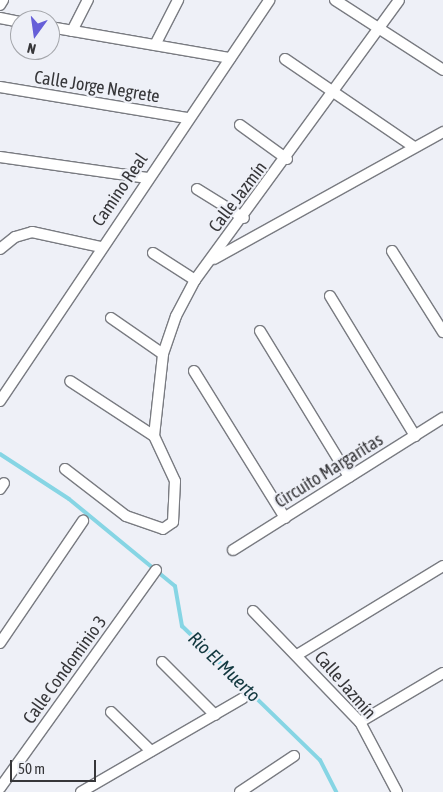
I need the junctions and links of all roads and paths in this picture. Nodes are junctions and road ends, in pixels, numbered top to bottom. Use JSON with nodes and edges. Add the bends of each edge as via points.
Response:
{"nodes":[{"id":1,"x":3,"y":0,"type":"edge"},
{"id":2,"x":88,"y":0,"type":"edge"},
{"id":3,"x":178,"y":0,"type":"edge"},
{"id":4,"x":269,"y":0,"type":"edge"},
{"id":5,"x":335,"y":0,"type":"edge"},
{"id":6,"x":399,"y":0,"type":"edge"},
{"id":7,"x":0,"y":5,"type":"edge"},
{"id":8,"x":60,"y":29,"type":"edge"},
{"id":9,"x":378,"y":30,"type":"junction"},
{"id":10,"x":72,"y":31,"type":"junction"},
{"id":11,"x":155,"y":45,"type":"junction"},
{"id":12,"x":230,"y":58,"type":"junction"},
{"id":13,"x":285,"y":59,"type":"dead end"},
{"id":14,"x":443,"y":70,"type":"edge"},
{"id":15,"x":0,"y":87,"type":"edge"},
{"id":16,"x":333,"y":93,"type":"junction"},
{"id":17,"x":188,"y":118,"type":"junction"},
{"id":18,"x":240,"y":125,"type":"dead end"},
{"id":19,"x":443,"y":132,"type":"edge"},
{"id":20,"x":414,"y":147,"type":"junction"},
{"id":21,"x":0,"y":158,"type":"edge"},
{"id":22,"x":287,"y":159,"type":"junction"},
{"id":23,"x":148,"y":178,"type":"junction"},
{"id":24,"x":197,"y":189,"type":"dead end"},
{"id":25,"x":244,"y":218,"type":"junction"},
{"id":26,"x":101,"y":247,"type":"junction"},
{"id":27,"x":0,"y":249,"type":"edge"},
{"id":28,"x":392,"y":251,"type":"dead end"},
{"id":29,"x":153,"y":253,"type":"dead end"},
{"id":30,"x":208,"y":262,"type":"junction"},
{"id":31,"x":195,"y":280,"type":"junction"},
{"id":32,"x":330,"y":296,"type":"dead end"},
{"id":33,"x":112,"y":318,"type":"dead end"},
{"id":34,"x":260,"y":331,"type":"dead end"},
{"id":35,"x":443,"y":332,"type":"edge"},
{"id":36,"x":163,"y":354,"type":"junction"},
{"id":37,"x":194,"y":371,"type":"dead end"},
{"id":38,"x":70,"y":381,"type":"dead end"},
{"id":39,"x":0,"y":401,"type":"edge"},
{"id":40,"x":443,"y":418,"type":"edge"},
{"id":41,"x":154,"y":436,"type":"junction"},
{"id":42,"x":415,"y":436,"type":"junction"},
{"id":43,"x":65,"y":469,"type":"dead end"},
{"id":44,"x":349,"y":477,"type":"junction"},
{"id":45,"x":285,"y":518,"type":"junction"},
{"id":46,"x":83,"y":521,"type":"dead end"},
{"id":47,"x":233,"y":550,"type":"dead end"},
{"id":48,"x":443,"y":566,"type":"edge"},
{"id":49,"x":156,"y":570,"type":"dead end"},
{"id":50,"x":253,"y":611,"type":"dead end"},
{"id":51,"x":0,"y":643,"type":"edge"},
{"id":52,"x":297,"y":655,"type":"junction"},
{"id":53,"x":162,"y":662,"type":"dead end"},
{"id":54,"x":443,"y":673,"type":"edge"},
{"id":55,"x":242,"y":698,"type":"dead end"},
{"id":56,"x":111,"y":712,"type":"dead end"},
{"id":57,"x":215,"y":714,"type":"junction"},
{"id":58,"x":360,"y":722,"type":"junction"},
{"id":59,"x":151,"y":752,"type":"junction"},
{"id":60,"x":294,"y":756,"type":"dead end"},
{"id":61,"x":0,"y":788,"type":"edge"},
{"id":62,"x":82,"y":792,"type":"edge"},
{"id":63,"x":240,"y":792,"type":"edge"},
{"id":64,"x":397,"y":792,"type":"edge"}],
"edges":[{"from":1,"to":7,"type":"street"},
{"from":2,"to":10,"type":"street"},
{"from":3,"to":11,"type":"street"},
{"from":4,"to":12,"type":"street","name":"Camino Real"},
{"from":5,"to":9,"type":"street"},
{"from":6,"to":9,"type":"street","name":"Calle Jazmín"},
{"from":8,"to":10,"type":"street"},
{"from":9,"to":14,"type":"street"},
{"from":9,"to":16,"type":"street","name":"Calle Jazmín"},
{"from":10,"to":11,"type":"street"},
{"from":11,"to":12,"type":"street"},
{"from":12,"to":17,"type":"street","name":"Camino Real"},
{"from":13,"to":16,"type":"street"},
{"from":15,"to":17,"type":"street","name":"Calle Jorge Negrete"},
{"from":16,"to":20,"type":"street"},
{"from":16,"to":22,"type":"street","name":"Calle Jazmín"},
{"from":17,"to":23,"type":"street","name":"Camino Real"},
{"from":18,"to":22,"type":"street"},
{"from":19,"to":20,"type":"street"},
{"from":20,"to":30,"type":"street"},
{"from":21,"to":23,"type":"street"},
{"from":22,"to":25,"type":"street","name":"Calle Jazmín"},
{"from":23,"to":26,"type":"street","name":"Camino Real"},
{"from":24,"to":25,"type":"street"},
{"from":25,"to":30,"type":"street","name":"Calle Jazmín"},
{"from":26,"to":27,"type":"street","via":[[32,232],[15,237]]},
{"from":26,"to":39,"type":"street","name":"Camino Real"},
{"from":28,"to":35,"type":"street"},
{"from":29,"to":31,"type":"street"},
{"from":30,"to":31,"type":"street","name":"Calle Jazmín"},
{"from":31,"to":36,"type":"street","name":"Calle Jazmín","via":[[176,316]]},
{"from":32,"to":42,"type":"street"},
{"from":33,"to":36,"type":"street"},
{"from":34,"to":44,"type":"street"},
{"from":36,"to":41,"type":"street","name":"Calle Jazmín"},
{"from":37,"to":45,"type":"street"},
{"from":38,"to":41,"type":"street"},
{"from":40,"to":42,"type":"street","name":"Circuito Margaritas"},
{"from":41,"to":43,"type":"street","via":[[175,481],[176,508],[169,527],[126,516]]},
{"from":42,"to":44,"type":"street","name":"Circuito Margaritas"},
{"from":44,"to":45,"type":"street","name":"Circuito Margaritas"},
{"from":45,"to":47,"type":"street","name":"Circuito Margaritas"},
{"from":46,"to":51,"type":"street"},
{"from":48,"to":52,"type":"street"},
{"from":49,"to":61,"type":"street","name":"Calle Condominio 3"},
{"from":50,"to":52,"type":"street","name":"Calle Jazmín"},
{"from":52,"to":58,"type":"street","name":"Calle Jazmín"},
{"from":53,"to":57,"type":"street"},
{"from":54,"to":58,"type":"street"},
{"from":55,"to":57,"type":"street"},
{"from":56,"to":59,"type":"street"},
{"from":57,"to":59,"type":"street"},
{"from":58,"to":64,"type":"street","name":"Calle Jazmín"},
{"from":59,"to":62,"type":"street"},
{"from":60,"to":63,"type":"street"}]}
